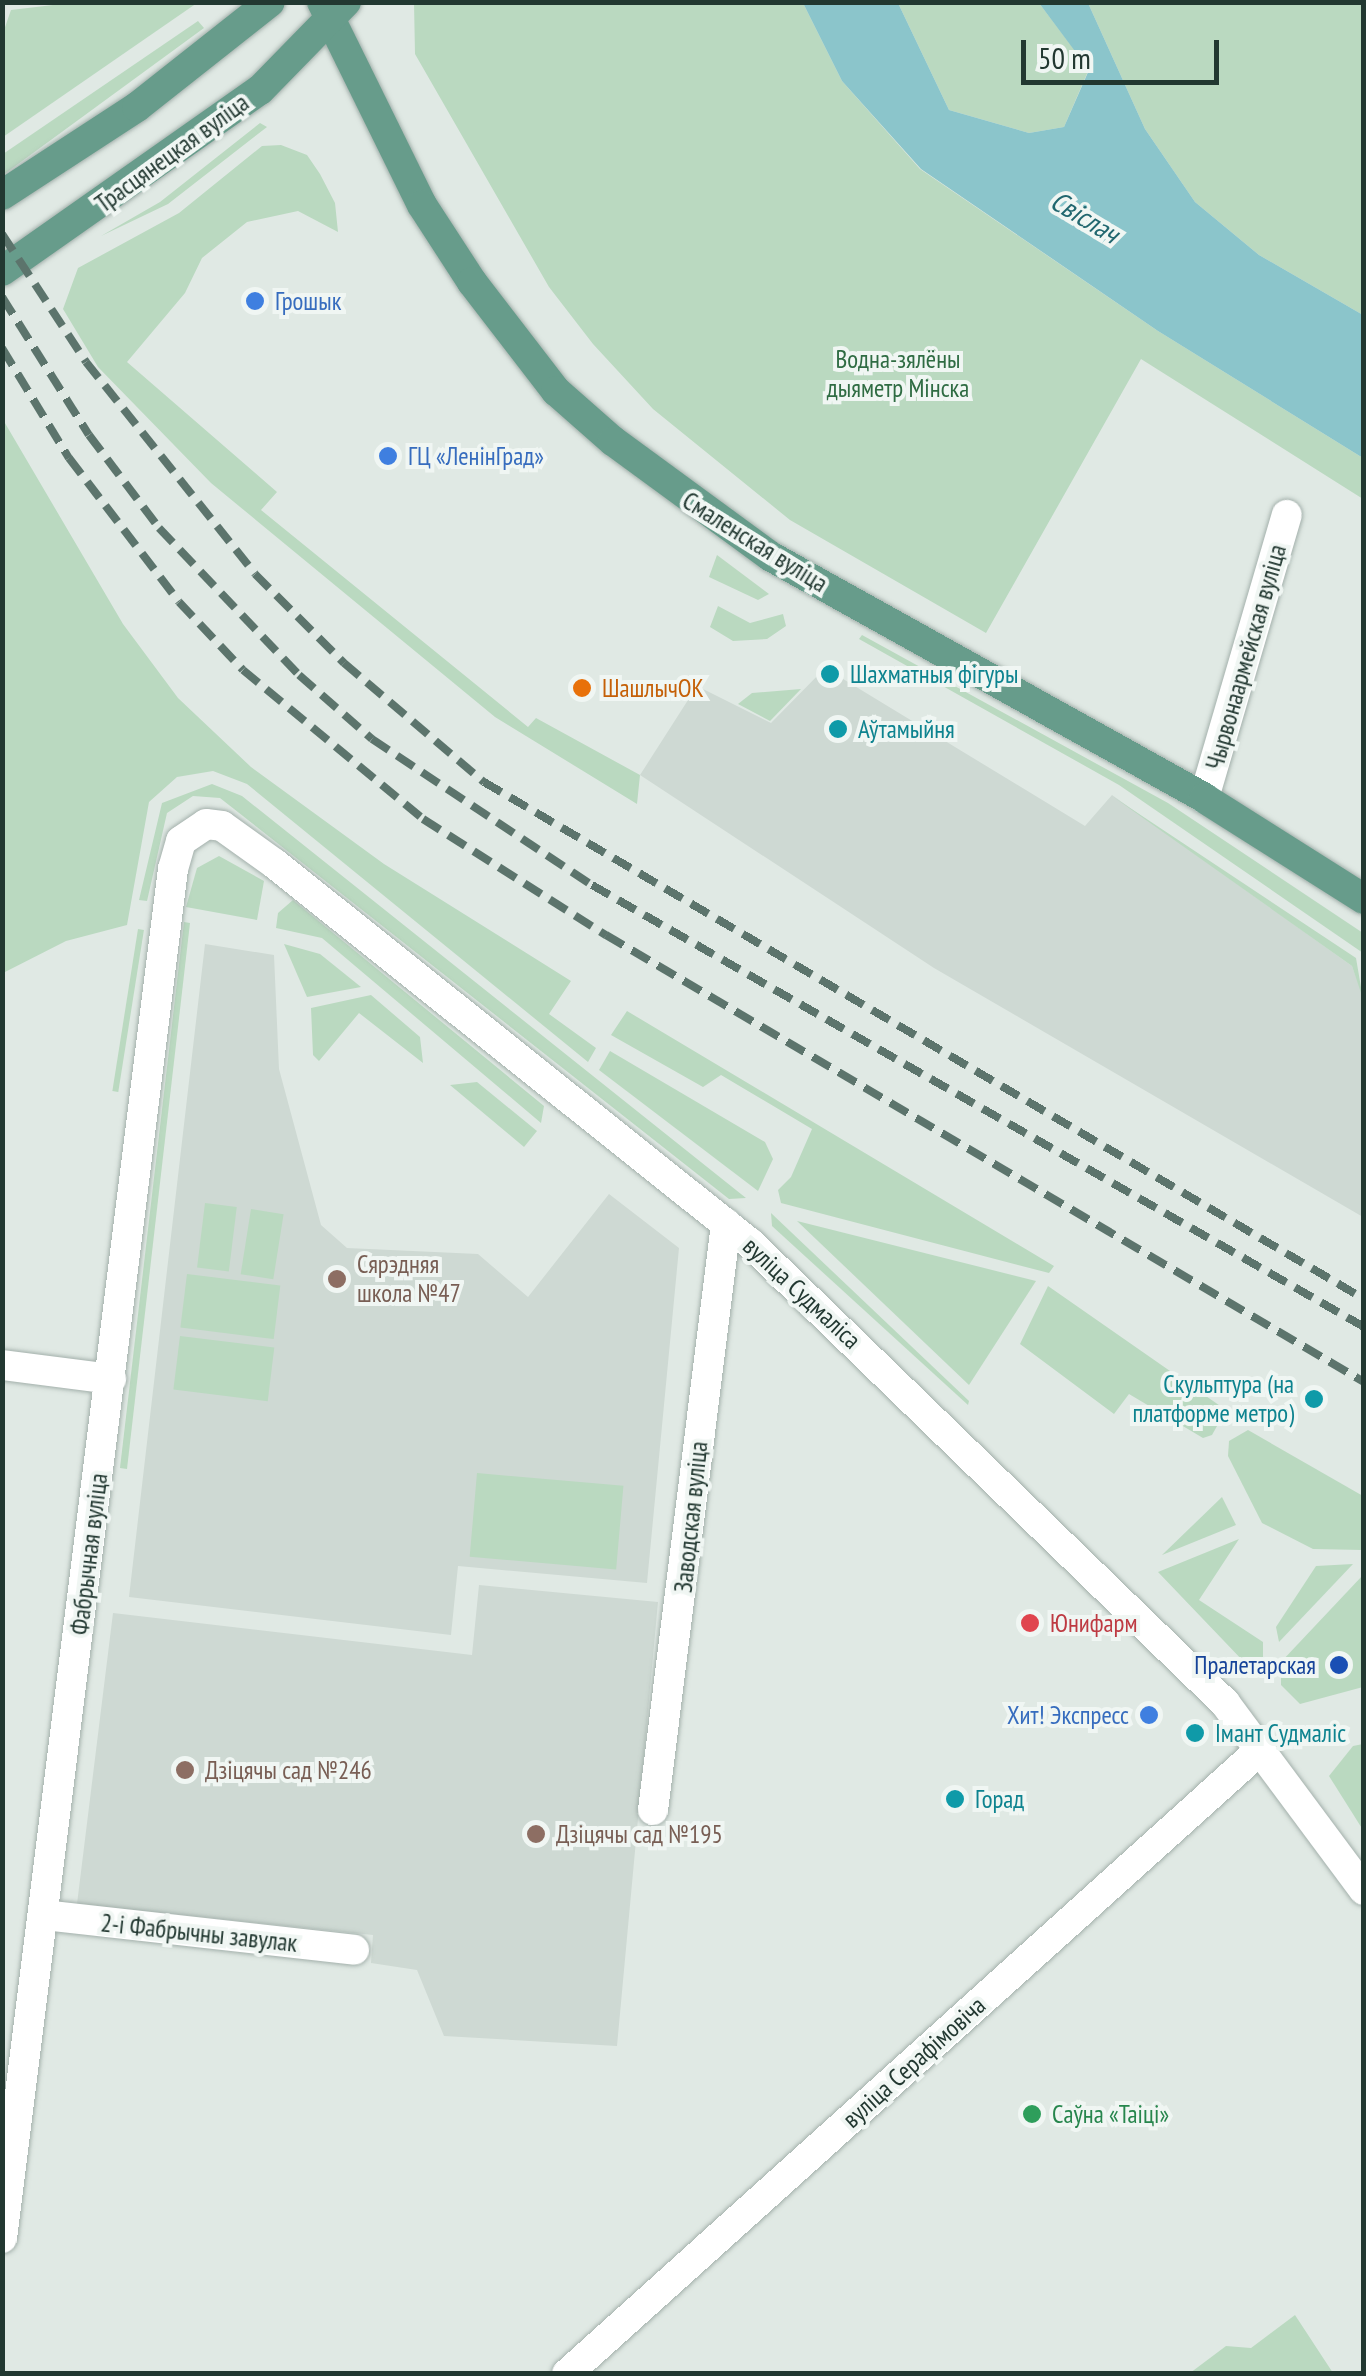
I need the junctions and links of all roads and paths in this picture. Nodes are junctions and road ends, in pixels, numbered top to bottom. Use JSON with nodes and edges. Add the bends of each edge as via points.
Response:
{"nodes":[{"id":1,"x":270,"y":2,"type":"edge"},
{"id":2,"x":333,"y":9,"type":"edge"},
{"id":3,"x":2,"y":195,"type":"edge"},
{"id":4,"x":2,"y":270,"type":"edge"},
{"id":5,"x":1287,"y":515,"type":"dead end"},
{"id":6,"x":1204,"y":798,"type":"junction"},
{"id":7,"x":173,"y":869,"type":"joint"},
{"id":8,"x":1364,"y":900,"type":"edge"},
{"id":9,"x":726,"y":1224,"type":"junction"},
{"id":10,"x":2,"y":1365,"type":"edge"},
{"id":11,"x":111,"y":1379,"type":"junction"},
{"id":12,"x":1260,"y":1750,"type":"junction"},
{"id":13,"x":653,"y":1810,"type":"dead end"},
{"id":14,"x":1364,"y":1890,"type":"edge"},
{"id":15,"x":44,"y":1915,"type":"junction"},
{"id":16,"x":354,"y":1950,"type":"dead end"},
{"id":17,"x":2,"y":2238,"type":"edge"},
{"id":18,"x":587,"y":2367,"type":"edge"}],
"edges":[{"from":1,"to":3,"type":"main road","via":[[137,107]]},
{"from":2,"to":4,"type":"main road","name":"Трасцянецкая вуліца","via":[[260,90]]},
{"from":2,"to":6,"type":"main road","name":"Смаленская вуліца","via":[[422,205],[500,322],[556,391],[683,498],[770,556]]},
{"from":5,"to":6,"type":"street","name":"Чырвонаармейская вуліца"},
{"from":6,"to":8,"type":"main road","name":"Смаленская вуліца"},
{"from":7,"to":9,"type":"street","name":"вуліца Судмаліса","via":[[182,840],[193,830],[222,826],[241,838]]},
{"from":7,"to":11,"type":"street","name":"Фабрычная вуліца"},
{"from":9,"to":12,"type":"street","name":"вуліца Судмаліса","via":[[1093,1569],[1224,1703]]},
{"from":9,"to":13,"type":"street","name":"Заводская вуліца"},
{"from":10,"to":11,"type":"street"},
{"from":11,"to":15,"type":"street","name":"Фабрычная вуліца"},
{"from":12,"to":14,"type":"street","name":"вуліца Судмаліса"},
{"from":12,"to":18,"type":"street","name":"вуліца Серафімовіча"},
{"from":15,"to":16,"type":"street","name":"2-і Фабрычны завулак"},
{"from":15,"to":17,"type":"street","name":"Фабрычная вуліца"}]}
